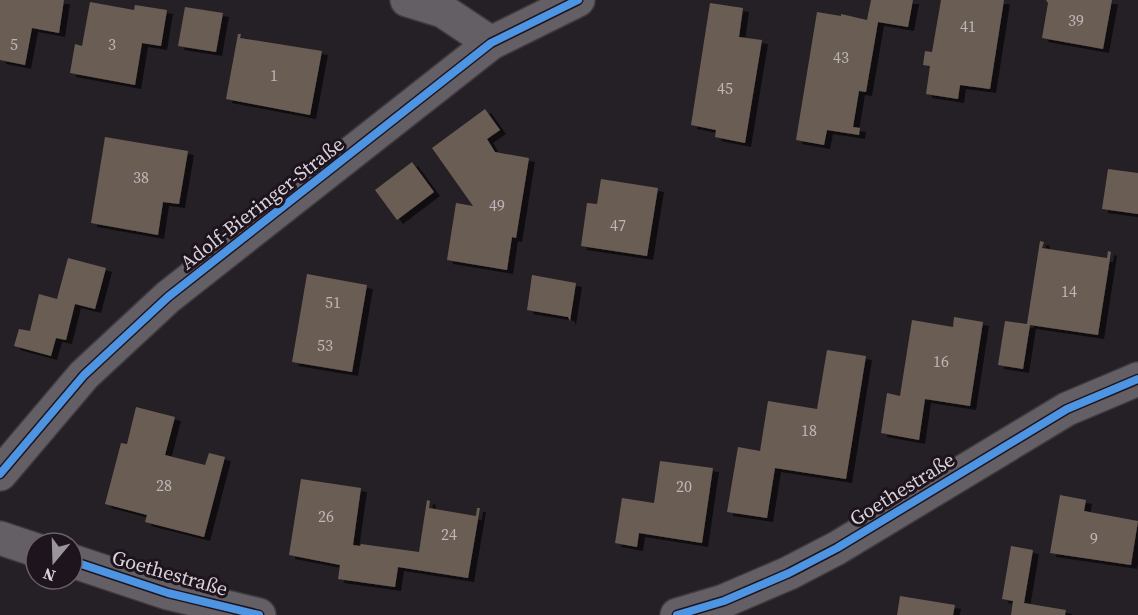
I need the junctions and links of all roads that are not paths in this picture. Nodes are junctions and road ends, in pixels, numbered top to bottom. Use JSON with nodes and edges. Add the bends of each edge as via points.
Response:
{"nodes":[{"id":1,"x":406,"y":0,"type":"edge"},
{"id":2,"x":578,"y":0,"type":"edge"},
{"id":3,"x":491,"y":43,"type":"junction"},
{"id":4,"x":1138,"y":379,"type":"edge"},
{"id":5,"x":6,"y":456,"type":"edge"},
{"id":6,"x":0,"y":538,"type":"edge"},
{"id":7,"x":24,"y":546,"type":"edge"},
{"id":8,"x":84,"y":565,"type":"edge"},
{"id":9,"x":259,"y":615,"type":"edge"},
{"id":10,"x":677,"y":615,"type":"edge"}],
"edges":[{"from":1,"to":3,"type":"street","via":[[443,11]]},
{"from":2,"to":3,"type":"street","name":"Adolf-Bieringer-Straße"},
{"from":3,"to":5,"type":"street","name":"Adolf-Bieringer-Straße","via":[[168,297],[84,375]]},
{"from":4,"to":10,"type":"street","name":"Goethestraße","via":[[1067,409],[789,573],[724,601]]},
{"from":6,"to":7,"type":"street"},
{"from":8,"to":9,"type":"street","name":"Goethestraße","via":[[168,593]]}]}
